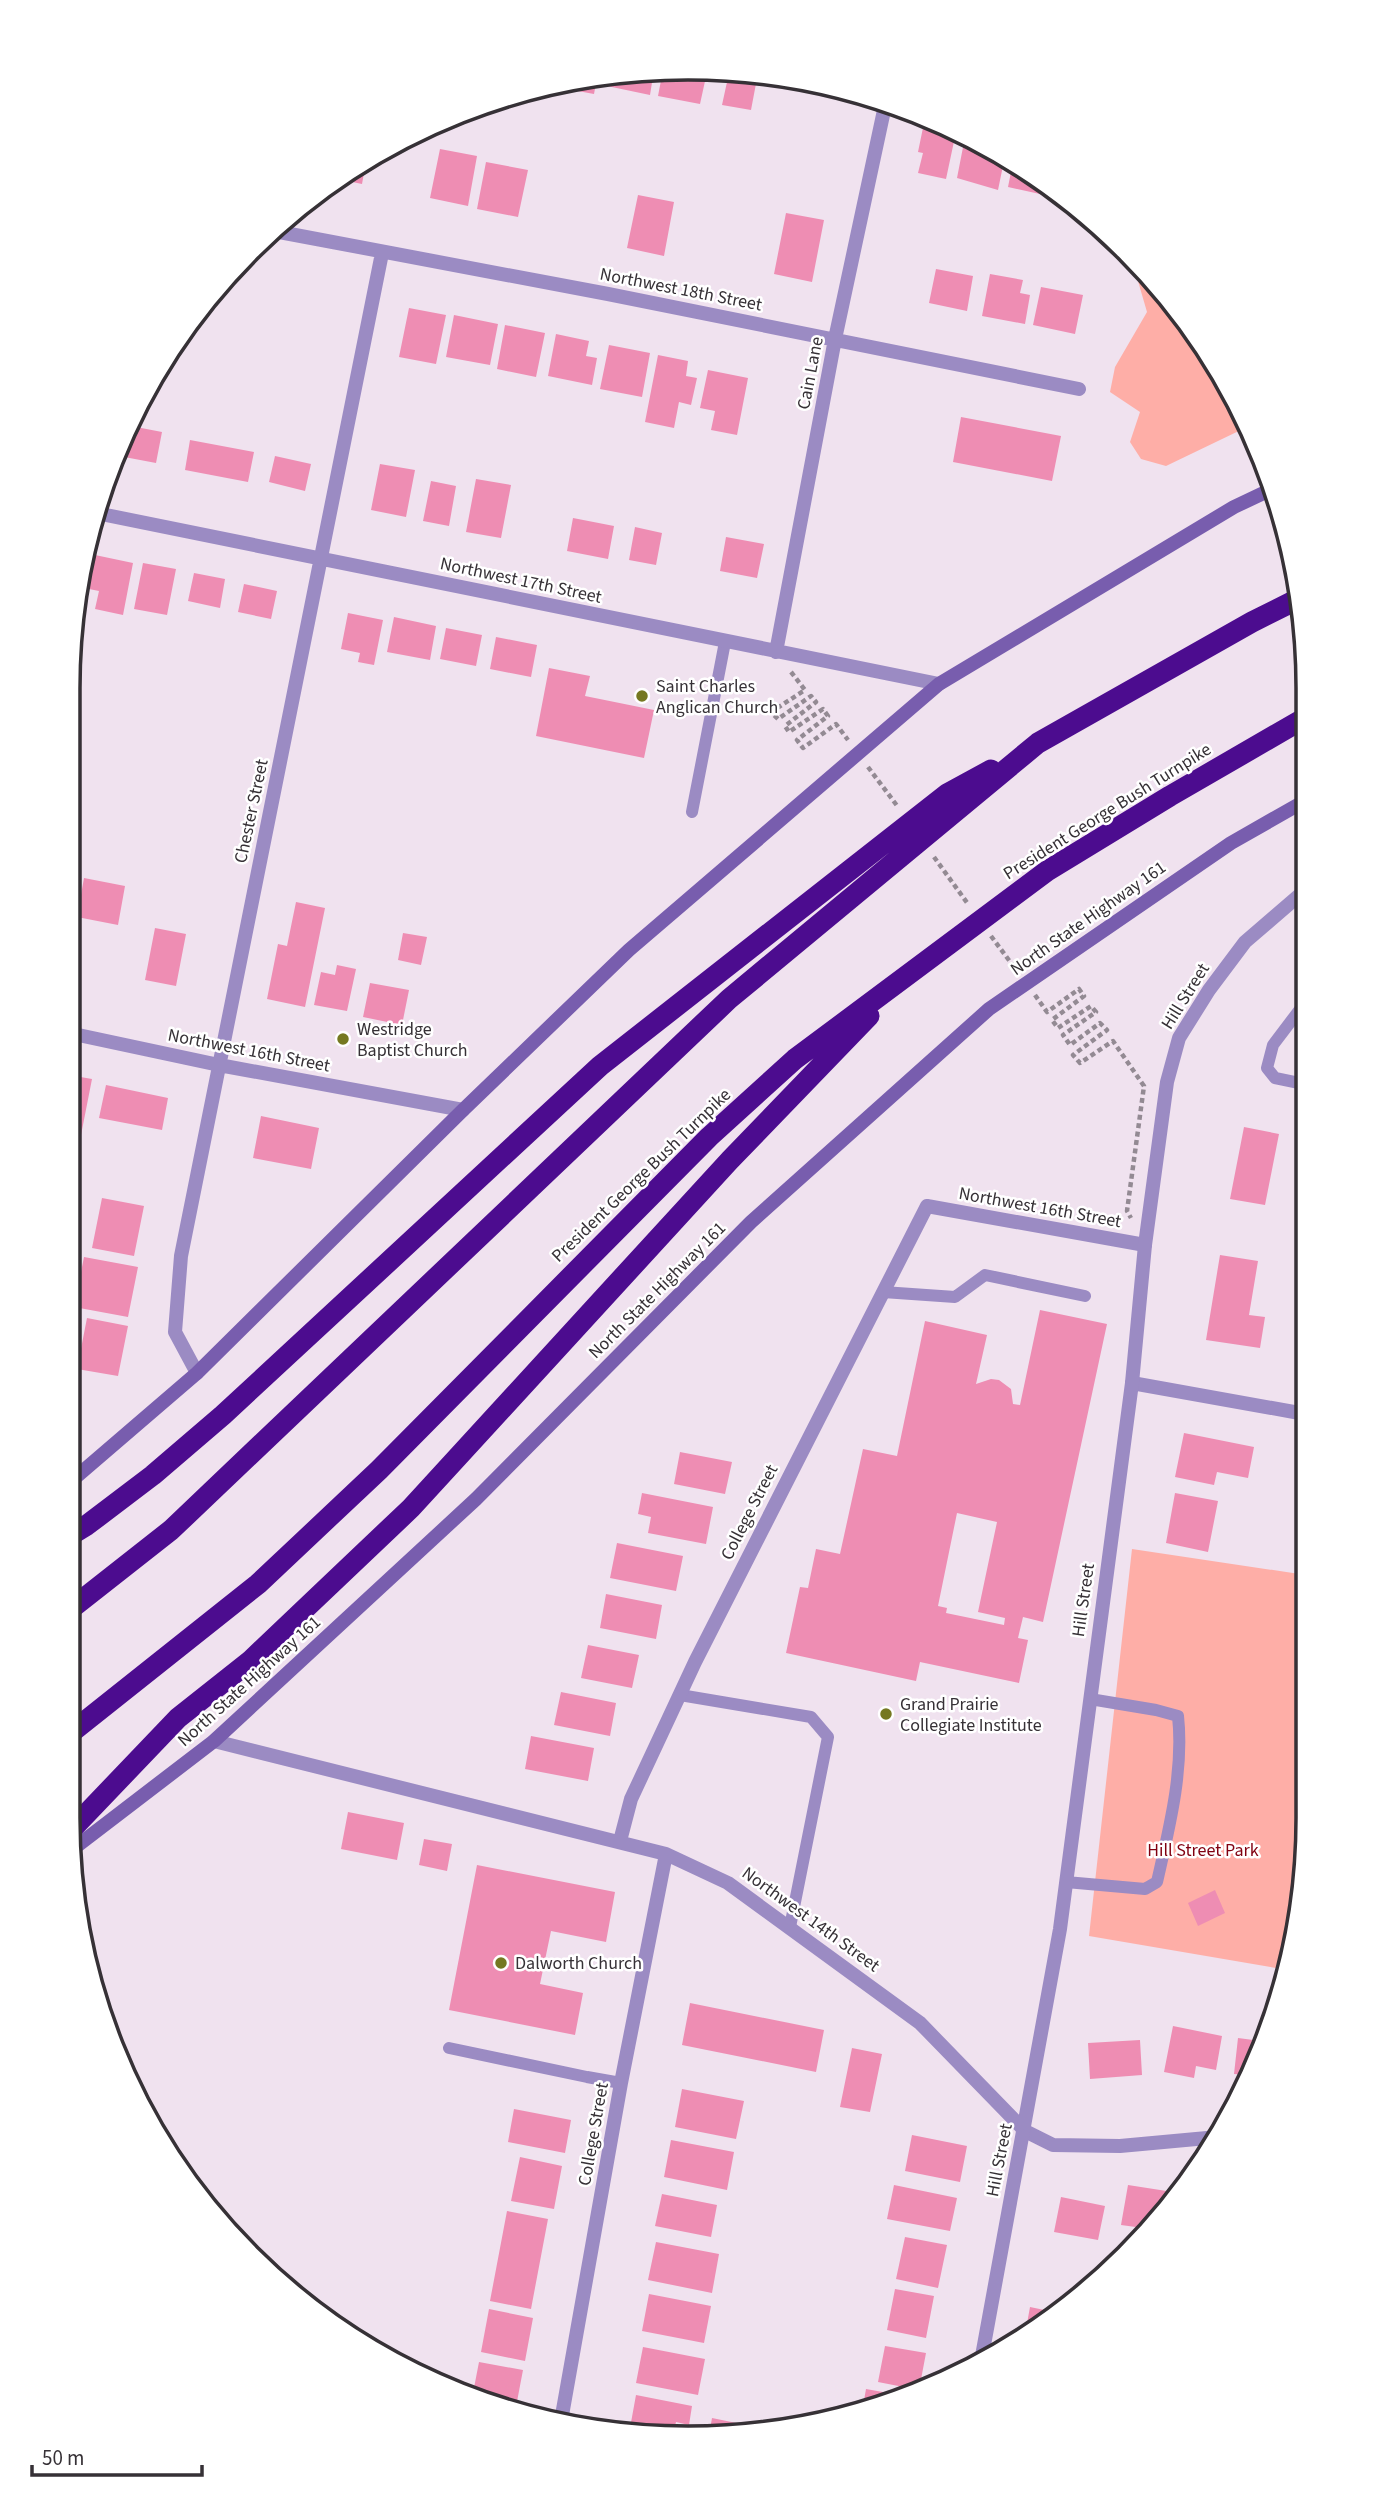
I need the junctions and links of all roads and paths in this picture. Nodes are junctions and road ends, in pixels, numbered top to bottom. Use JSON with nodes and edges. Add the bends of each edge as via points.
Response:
{"nodes":[{"id":1,"x":883,"y":113,"type":"edge"},
{"id":2,"x":285,"y":233,"type":"edge"},
{"id":3,"x":382,"y":253,"type":"junction"},
{"id":4,"x":835,"y":339,"type":"junction"},
{"id":5,"x":1079,"y":389,"type":"dead end"},
{"id":6,"x":1263,"y":493,"type":"edge"},
{"id":7,"x":106,"y":515,"type":"edge"},
{"id":8,"x":322,"y":559,"type":"junction"},
{"id":9,"x":1289,"y":603,"type":"edge"},
{"id":10,"x":725,"y":642,"type":"junction"},
{"id":11,"x":776,"y":652,"type":"junction"},
{"id":12,"x":939,"y":684,"type":"junction"},
{"id":13,"x":1296,"y":723,"type":"edge"},
{"id":14,"x":1038,"y":743,"type":"junction"},
{"id":15,"x":852,"y":746,"type":"dead end"},
{"id":16,"x":860,"y":757,"type":"dead end"},
{"id":17,"x":1296,"y":806,"type":"edge"},
{"id":18,"x":692,"y":811,"type":"dead end"},
{"id":19,"x":901,"y":812,"type":"dead end"},
{"id":20,"x":933,"y":856,"type":"dead end"},
{"id":21,"x":1296,"y":898,"type":"edge"},
{"id":22,"x":974,"y":912,"type":"dead end"},
{"id":23,"x":990,"y":934,"type":"dead end"},
{"id":24,"x":912,"y":971,"type":"junction"},
{"id":25,"x":1022,"y":978,"type":"dead end"},
{"id":26,"x":1030,"y":989,"type":"dead end"},
{"id":27,"x":1296,"y":1015,"type":"edge"},
{"id":28,"x":80,"y":1035,"type":"edge"},
{"id":29,"x":219,"y":1065,"type":"junction"},
{"id":30,"x":1296,"y":1082,"type":"edge"},
{"id":31,"x":463,"y":1110,"type":"junction"},
{"id":32,"x":927,"y":1206,"type":"joint"},
{"id":33,"x":1145,"y":1245,"type":"junction"},
{"id":34,"x":883,"y":1292,"type":"junction"},
{"id":35,"x":1085,"y":1296,"type":"dead end"},
{"id":36,"x":197,"y":1373,"type":"junction"},
{"id":37,"x":1132,"y":1382,"type":"junction"},
{"id":38,"x":1296,"y":1412,"type":"edge"},
{"id":39,"x":80,"y":1474,"type":"edge"},
{"id":40,"x":80,"y":1529,"type":"edge"},
{"id":41,"x":80,"y":1602,"type":"edge"},
{"id":42,"x":680,"y":1695,"type":"junction"},
{"id":43,"x":1090,"y":1699,"type":"junction"},
{"id":44,"x":80,"y":1725,"type":"edge"},
{"id":45,"x":214,"y":1741,"type":"junction"},
{"id":46,"x":80,"y":1820,"type":"edge"},
{"id":47,"x":621,"y":1842,"type":"junction"},
{"id":48,"x":81,"y":1843,"type":"edge"},
{"id":49,"x":666,"y":1854,"type":"junction"},
{"id":50,"x":1066,"y":1882,"type":"junction"},
{"id":51,"x":790,"y":1927,"type":"junction"},
{"id":52,"x":449,"y":2048,"type":"dead end"},
{"id":53,"x":621,"y":2082,"type":"junction"},
{"id":54,"x":1025,"y":2130,"type":"junction"},
{"id":55,"x":1205,"y":2138,"type":"edge"},
{"id":56,"x":983,"y":2350,"type":"edge"},
{"id":57,"x":562,"y":2413,"type":"edge"}],
"edges":[{"from":1,"to":4,"type":"street","name":"Cain Lane"},
{"from":2,"to":3,"type":"street","name":"Northwest 18th Street"},
{"from":3,"to":4,"type":"street","name":"Northwest 18th Street"},
{"from":3,"to":8,"type":"street","name":"Chester Street"},
{"from":4,"to":5,"type":"street","name":"Northwest 18th Street"},
{"from":4,"to":11,"type":"street","name":"Cain Lane"},
{"from":6,"to":12,"type":"main road"},
{"from":7,"to":8,"type":"street","name":"Northwest 17th Street"},
{"from":8,"to":10,"type":"street","name":"Northwest 17th Street"},
{"from":8,"to":29,"type":"street","name":"Chester Street"},
{"from":9,"to":14,"type":"highway"},
{"from":10,"to":11,"type":"street","name":"Northwest 17th Street"},
{"from":10,"to":18,"type":"lane"},
{"from":11,"to":12,"type":"street","name":"Northwest 17th Street"},
{"from":11,"to":15,"type":"path","via":[[805,690],[771,712],[778,719],[811,696],[816,702],[785,726],[789,732],[823,709],[828,716],[797,740],[803,748],[836,724]]},
{"from":12,"to":31,"type":"main road","via":[[629,950]]},
{"from":13,"to":24,"type":"highway","name":"President George Bush Turnpike","via":[[1047,871]]},
{"from":14,"to":40,"type":"highway","via":[[947,794],[600,1066],[223,1415]]},
{"from":14,"to":41,"type":"highway","via":[[729,999],[171,1530]]},
{"from":16,"to":19,"type":"path"},
{"from":17,"to":45,"type":"main road","name":"North State Highway 161","via":[[1231,843],[989,1009],[751,1222],[477,1499]]},
{"from":20,"to":22,"type":"path"},
{"from":21,"to":33,"type":"street","name":"Hill Street","via":[[1245,942],[1179,1038],[1167,1082]]},
{"from":23,"to":25,"type":"path"},
{"from":24,"to":44,"type":"highway","name":"President George Bush Turnpike","via":[[795,1059],[709,1137],[258,1584]]},
{"from":24,"to":46,"type":"highway","via":[[730,1160],[411,1508],[250,1661],[178,1718]]},
{"from":26,"to":33,"type":"path","via":[[1046,1012],[1079,989],[1084,996],[1052,1020],[1058,1028],[1091,1006],[1096,1012],[1063,1035],[1070,1045],[1100,1023],[1107,1030],[1073,1055],[1080,1063],[1113,1041],[1144,1086],[1127,1211]]},
{"from":27,"to":30,"type":"lane","via":[[1273,1045],[1267,1068],[1275,1078]]},
{"from":28,"to":29,"type":"street","name":"Northwest 16th Street"},
{"from":29,"to":31,"type":"street","name":"Northwest 16th Street"},
{"from":29,"to":36,"type":"street","name":"Chester Street","via":[[181,1256],[175,1332]]},
{"from":31,"to":36,"type":"main road"},
{"from":32,"to":33,"type":"street","name":"Northwest 16th Street"},
{"from":32,"to":34,"type":"street","name":"College Street"},
{"from":33,"to":37,"type":"street","name":"Hill Street"},
{"from":34,"to":35,"type":"lane","via":[[955,1297],[985,1275]]},
{"from":34,"to":42,"type":"street","name":"College Street"},
{"from":36,"to":39,"type":"main road"},
{"from":37,"to":38,"type":"street"},
{"from":37,"to":43,"type":"street","name":"Hill Street"},
{"from":42,"to":47,"type":"street","name":"College Street","via":[[631,1799]]},
{"from":42,"to":51,"type":"lane","via":[[811,1717],[828,1737]]},
{"from":43,"to":50,"type":"street","name":"Hill Street"},
{"from":43,"to":50,"type":"lane","via":[[1178,1716],[1181,1739],[1174,1793],[1157,1882],[1145,1889]]},
{"from":45,"to":47,"type":"street","name":"Northwest 14th Street"},
{"from":45,"to":48,"type":"main road","name":"North State Highway 161"},
{"from":47,"to":49,"type":"street","name":"Northwest 14th Street"},
{"from":49,"to":51,"type":"street","name":"Northwest 14th Street","via":[[728,1883]]},
{"from":49,"to":53,"type":"street","name":"College Street"},
{"from":50,"to":54,"type":"street","name":"Hill Street"},
{"from":51,"to":54,"type":"street","name":"Northwest 14th Street","via":[[920,2023]]},
{"from":52,"to":53,"type":"lane"},
{"from":53,"to":57,"type":"street","name":"College Street"},
{"from":54,"to":55,"type":"street","name":"Northwest 14th Street","via":[[1053,2145],[1120,2146]]},
{"from":54,"to":56,"type":"street","name":"Hill Street"}]}
